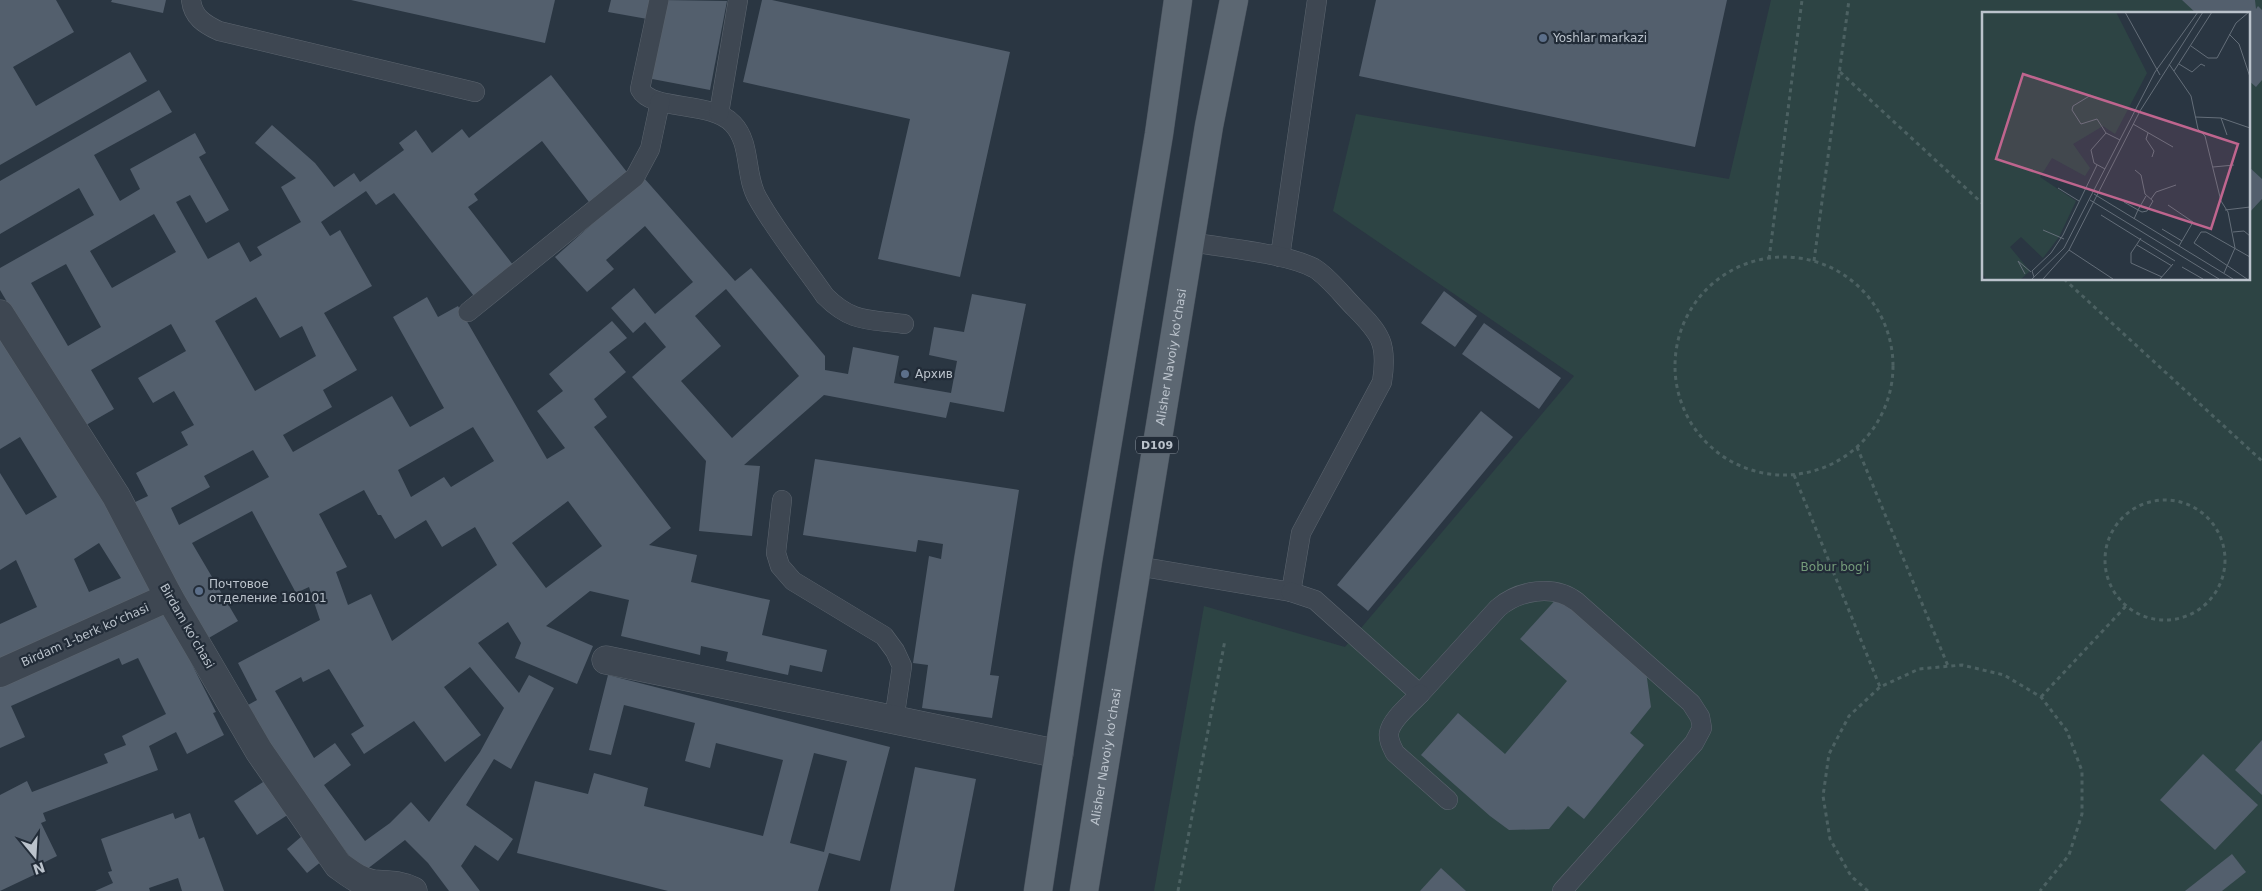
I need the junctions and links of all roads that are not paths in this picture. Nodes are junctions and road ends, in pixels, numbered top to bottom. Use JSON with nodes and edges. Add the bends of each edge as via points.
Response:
{"nodes":[{"id":1,"x":191,"y":0,"type":"edge"},
{"id":2,"x":659,"y":0,"type":"edge"},
{"id":3,"x":738,"y":0,"type":"edge"},
{"id":4,"x":1157,"y":0,"type":"edge"},
{"id":5,"x":1178,"y":0,"type":"edge"},
{"id":6,"x":1234,"y":0,"type":"edge"},
{"id":7,"x":1317,"y":0,"type":"edge"},
{"id":8,"x":1174,"y":38,"type":"junction"},
{"id":9,"x":474,"y":92,"type":"dead end"},
{"id":10,"x":660,"y":102,"type":"junction"},
{"id":11,"x":719,"y":113,"type":"junction"},
{"id":12,"x":1191,"y":242,"type":"junction"},
{"id":13,"x":1280,"y":257,"type":"junction"},
{"id":14,"x":468,"y":312,"type":"dead end"},
{"id":15,"x":0,"y":314,"type":"edge"},
{"id":16,"x":904,"y":324,"type":"dead end"},
{"id":17,"x":782,"y":500,"type":"dead end"},
{"id":18,"x":1137,"y":566,"type":"junction"},
{"id":19,"x":1291,"y":592,"type":"junction"},
{"id":20,"x":169,"y":597,"type":"junction"},
{"id":21,"x":606,"y":660,"type":"dead end"},
{"id":22,"x":0,"y":673,"type":"edge"},
{"id":23,"x":1420,"y":694,"type":"junction"},
{"id":24,"x":894,"y":720,"type":"junction"},
{"id":25,"x":1059,"y":754,"type":"junction"},
{"id":26,"x":1448,"y":800,"type":"dead end"},
{"id":27,"x":413,"y":891,"type":"edge"},
{"id":28,"x":1038,"y":891,"type":"edge"},
{"id":29,"x":1084,"y":891,"type":"edge"},
{"id":30,"x":1562,"y":891,"type":"edge"}],
"edges":[{"from":1,"to":9,"type":"lane","via":[[192,9],[203,23],[218,31]]},
{"from":2,"to":10,"type":"lane","via":[[640,89],[649,99]]},
{"from":3,"to":11,"type":"lane"},
{"from":4,"to":8,"type":"main road"},
{"from":5,"to":8,"type":"main road"},
{"from":6,"to":12,"type":"main road","name":"Alisher Navoiy ko'chasi","number":"D109"},
{"from":7,"to":13,"type":"lane"},
{"from":8,"to":25,"type":"main road"},
{"from":10,"to":11,"type":"lane"},
{"from":10,"to":14,"type":"lane","via":[[650,149],[635,177]]},
{"from":11,"to":16,"type":"lane","via":[[734,124],[742,136],[756,197],[825,296],[839,310],[855,318]]},
{"from":12,"to":13,"type":"lane"},
{"from":12,"to":18,"type":"main road","name":"Alisher Navoiy ko'chasi","number":"D109"},
{"from":13,"to":19,"type":"lane","via":[[1315,269],[1329,281],[1382,339],[1385,362],[1382,382],[1302,534]]},
{"from":15,"to":20,"type":"street","name":"Birdam koʻchasi","via":[[116,496]]},
{"from":17,"to":24,"type":"lane","via":[[776,553],[780,566],[793,581],[884,636],[895,651],[902,666]]},
{"from":18,"to":19,"type":"lane"},
{"from":18,"to":29,"type":"main road","name":"Alisher Navoiy ko'chasi","number":"D109"},
{"from":19,"to":23,"type":"lane","via":[[1315,600]]},
{"from":20,"to":22,"type":"street","name":"Birdam 1-berk koʻchasi"},
{"from":20,"to":27,"type":"street","name":"Birdam koʻchasi","via":[[259,752],[338,865],[356,878],[372,884],[395,884]]},
{"from":21,"to":24,"type":"street"},
{"from":23,"to":26,"type":"lane","via":[[1394,723],[1389,733],[1390,742],[1395,752]]},
{"from":23,"to":30,"type":"lane","via":[[1508,600],[1530,592],[1558,592],[1570,596],[1691,703],[1700,717],[1702,728],[1694,743]]},
{"from":24,"to":25,"type":"street"},
{"from":25,"to":28,"type":"main road"}]}
